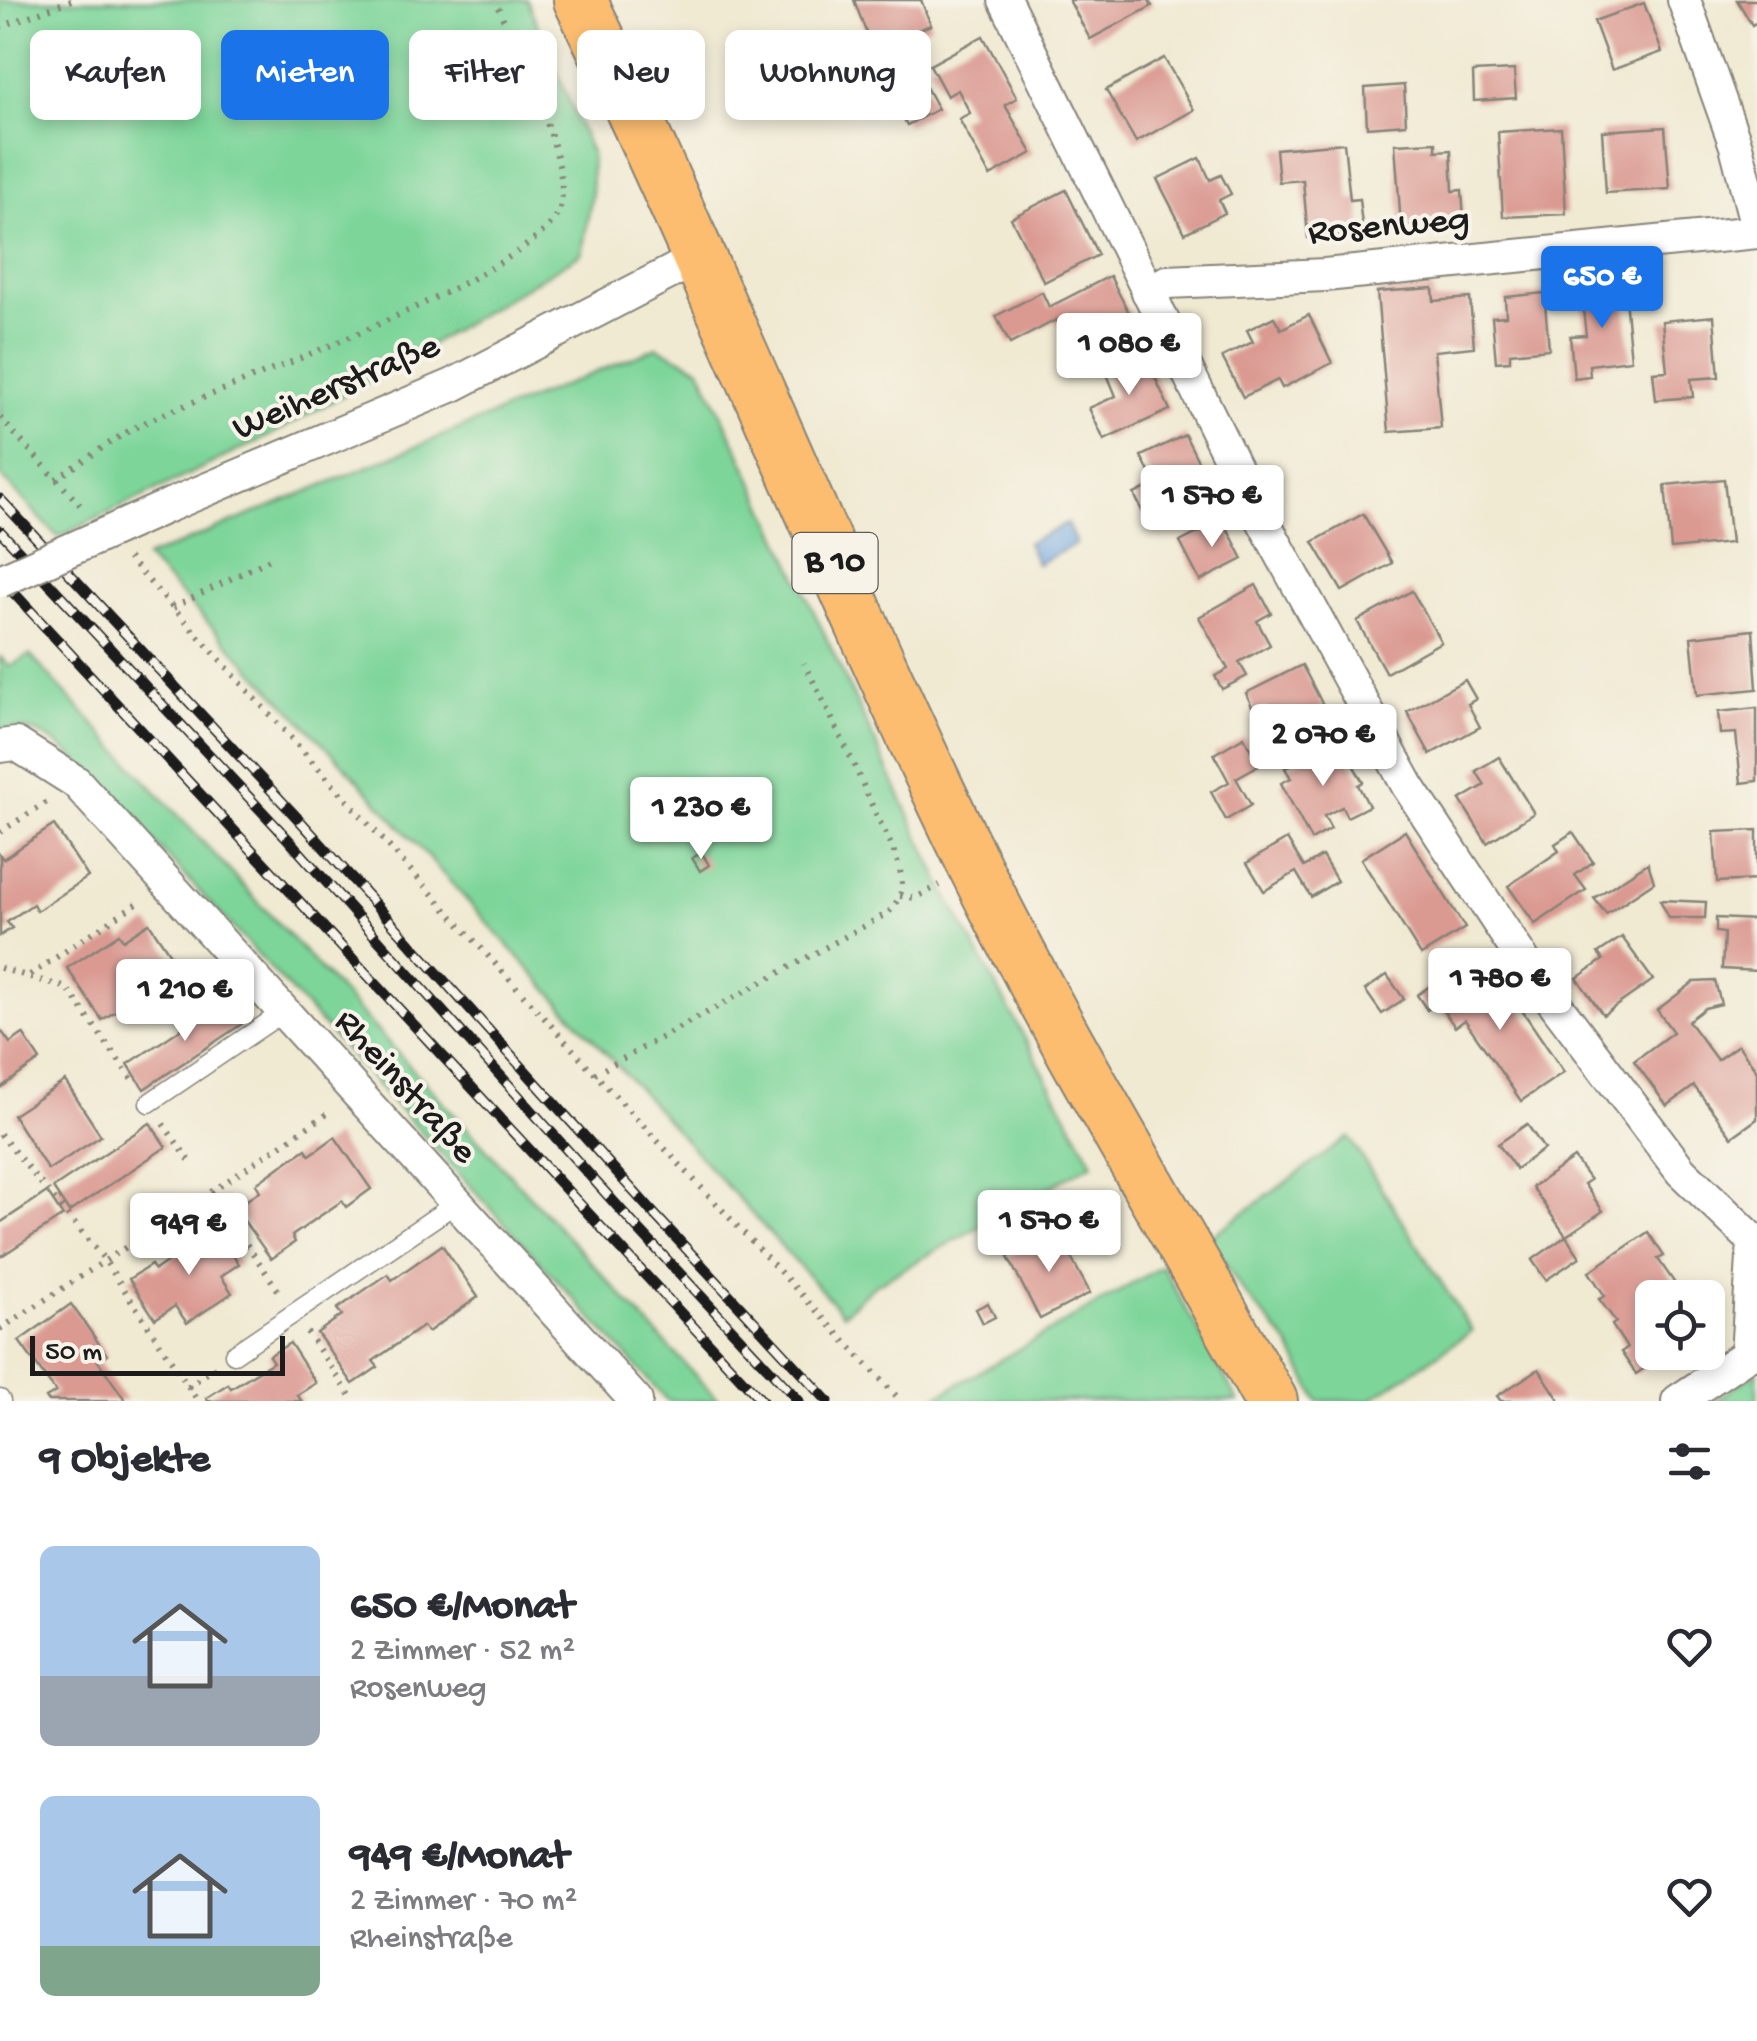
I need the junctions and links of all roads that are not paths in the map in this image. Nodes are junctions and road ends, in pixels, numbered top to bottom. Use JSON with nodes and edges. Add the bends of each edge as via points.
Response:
{"nodes":[{"id":1,"x":580,"y":0,"type":"edge"},
{"id":2,"x":1005,"y":0,"type":"edge"},
{"id":3,"x":1684,"y":0,"type":"edge"},
{"id":4,"x":1757,"y":230,"type":"edge"},
{"id":5,"x":700,"y":258,"type":"junction"},
{"id":6,"x":1148,"y":292,"type":"junction"},
{"id":7,"x":0,"y":581,"type":"edge"},
{"id":8,"x":0,"y":746,"type":"edge"},
{"id":9,"x":282,"y":1013,"type":"junction"},
{"id":10,"x":148,"y":1104,"type":"road end"},
{"id":11,"x":455,"y":1204,"type":"junction"},
{"id":12,"x":1755,"y":1240,"type":"edge"},
{"id":13,"x":1752,"y":1352,"type":"edge"},
{"id":14,"x":234,"y":1354,"type":"dead end"},
{"id":15,"x":636,"y":1401,"type":"edge"},
{"id":16,"x":1271,"y":1401,"type":"edge"},
{"id":17,"x":1678,"y":1401,"type":"edge"}],
"edges":[{"from":1,"to":5,"type":"main road","number":"B 10"},
{"from":2,"to":6,"type":"street"},
{"from":3,"to":4,"type":"street","via":[[1736,146]]},
{"from":4,"to":6,"type":"street","name":"Rosenweg","via":[[1325,275],[1167,282]]},
{"from":5,"to":7,"type":"street","name":"Weiherstraße","bridge":true,"via":[[452,384]]},
{"from":5,"to":16,"type":"main road","number":"B 10","via":[[975,866]]},
{"from":6,"to":12,"type":"street","via":[[1279,552],[1408,786],[1529,970],[1681,1171]]},
{"from":8,"to":9,"type":"street","name":"Rheinstraße","via":[[16,744],[76,782]]},
{"from":9,"to":10,"type":"lane"},
{"from":9,"to":11,"type":"street","name":"Rheinstraße"},
{"from":11,"to":14,"type":"lane"},
{"from":11,"to":15,"type":"street","name":"Rheinstraße"},
{"from":12,"to":13,"type":"street"},
{"from":13,"to":17,"type":"street"}]}
